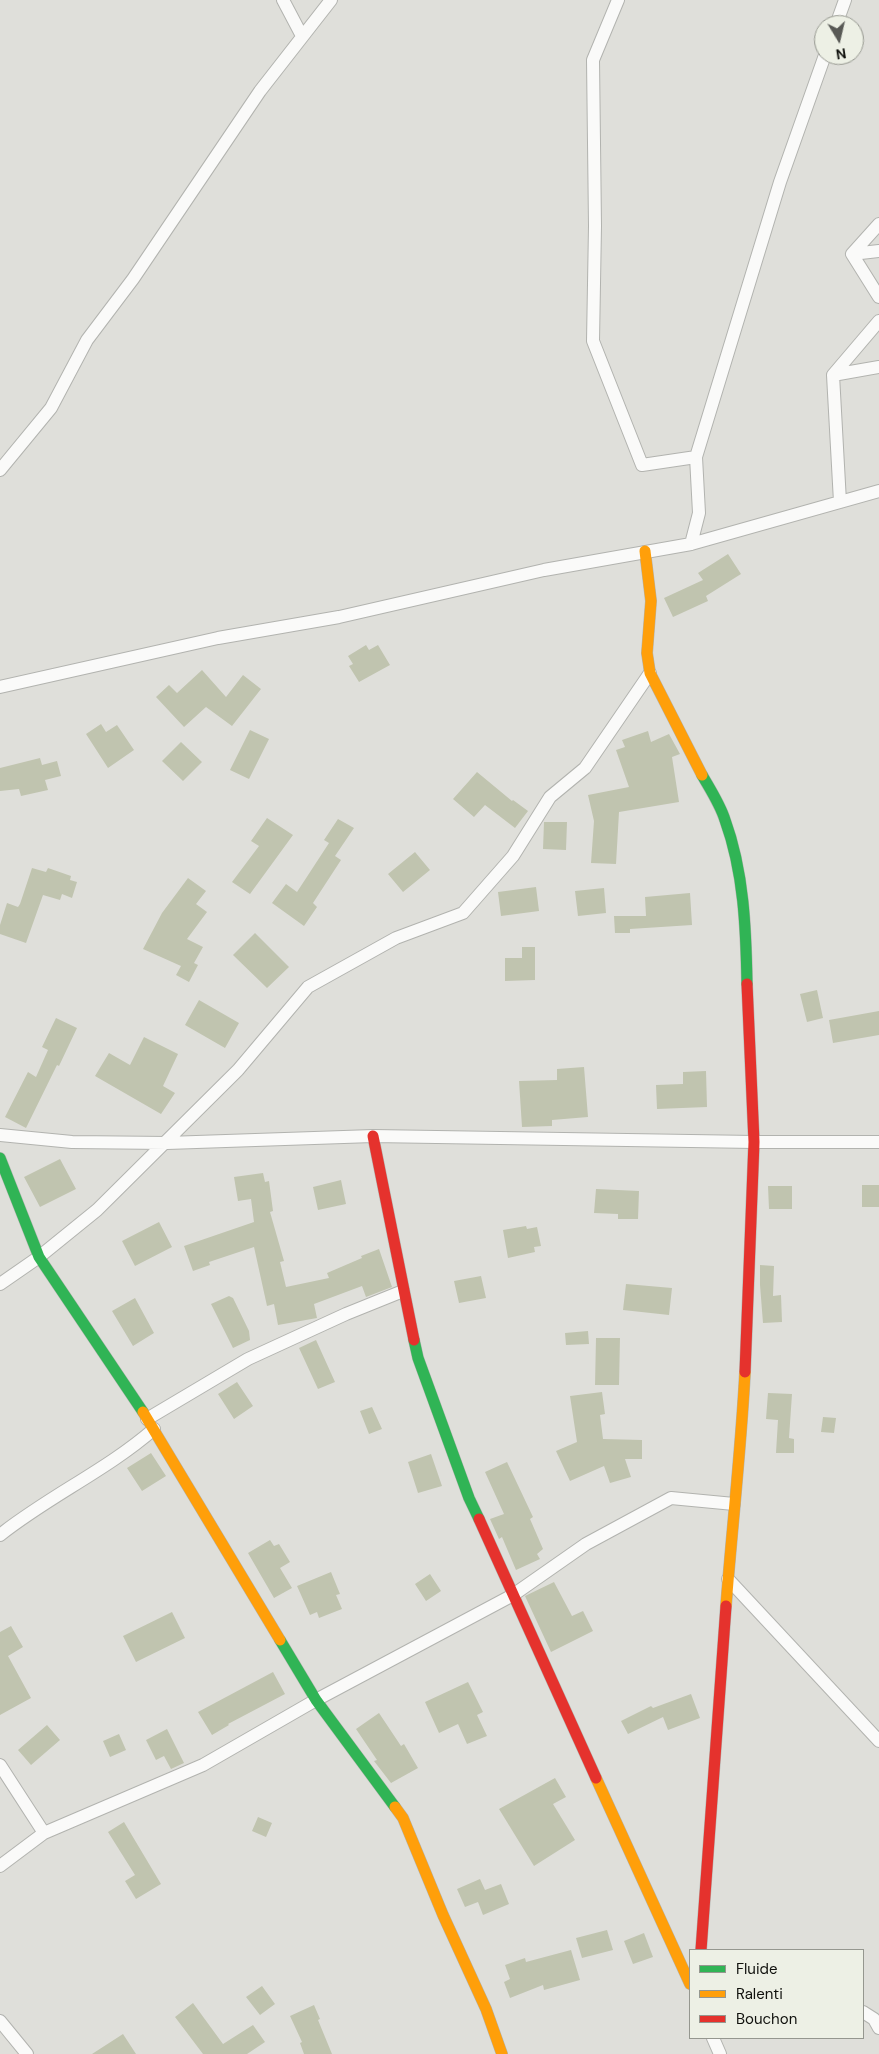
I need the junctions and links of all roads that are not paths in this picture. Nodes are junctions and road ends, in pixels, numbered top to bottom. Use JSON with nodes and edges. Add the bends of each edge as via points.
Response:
{"nodes":[{"id":1,"x":283,"y":0,"type":"edge"},
{"id":2,"x":331,"y":0,"type":"edge"},
{"id":3,"x":618,"y":0,"type":"edge"},
{"id":4,"x":845,"y":0,"type":"edge"},
{"id":5,"x":840,"y":15,"type":"edge"},
{"id":6,"x":302,"y":36,"type":"junction"},
{"id":7,"x":821,"y":65,"type":"edge"},
{"id":8,"x":879,"y":224,"type":"edge"},
{"id":9,"x":879,"y":251,"type":"edge"},
{"id":10,"x":852,"y":254,"type":"junction"},
{"id":11,"x":879,"y":297,"type":"edge"},
{"id":12,"x":879,"y":321,"type":"edge"},
{"id":13,"x":879,"y":367,"type":"edge"},
{"id":14,"x":832,"y":375,"type":"junction"},
{"id":15,"x":696,"y":457,"type":"junction"},
{"id":16,"x":0,"y":470,"type":"edge"},
{"id":17,"x":879,"y":491,"type":"edge"},
{"id":18,"x":840,"y":502,"type":"junction"},
{"id":19,"x":691,"y":544,"type":"junction"},
{"id":20,"x":645,"y":551,"type":"junction"},
{"id":21,"x":650,"y":673,"type":"junction"},
{"id":22,"x":0,"y":687,"type":"edge"},
{"id":23,"x":0,"y":1135,"type":"edge"},
{"id":24,"x":374,"y":1136,"type":"junction"},
{"id":25,"x":167,"y":1142,"type":"junction"},
{"id":26,"x":754,"y":1142,"type":"junction"},
{"id":27,"x":879,"y":1142,"type":"edge"},
{"id":28,"x":0,"y":1158,"type":"edge"},
{"id":29,"x":39,"y":1257,"type":"junction"},
{"id":30,"x":0,"y":1284,"type":"edge"},
{"id":31,"x":403,"y":1291,"type":"junction"},
{"id":32,"x":151,"y":1424,"type":"junction"},
{"id":33,"x":734,"y":1504,"type":"junction"},
{"id":34,"x":0,"y":1535,"type":"edge"},
{"id":35,"x":728,"y":1579,"type":"junction"},
{"id":36,"x":513,"y":1595,"type":"junction"},
{"id":37,"x":316,"y":1700,"type":"junction"},
{"id":38,"x":879,"y":1741,"type":"edge"},
{"id":39,"x":0,"y":1766,"type":"edge"},
{"id":40,"x":44,"y":1833,"type":"junction"},
{"id":41,"x":0,"y":1866,"type":"edge"},
{"id":42,"x":701,"y":1949,"type":"edge"},
{"id":43,"x":689,"y":1982,"type":"edge"},
{"id":44,"x":864,"y":2013,"type":"edge"},
{"id":45,"x":0,"y":2021,"type":"edge"},
{"id":46,"x":879,"y":2028,"type":"edge"},
{"id":47,"x":713,"y":2039,"type":"edge"},
{"id":48,"x":27,"y":2054,"type":"edge"},
{"id":49,"x":502,"y":2054,"type":"edge"},
{"id":50,"x":720,"y":2054,"type":"edge"}],
"edges":[{"from":1,"to":6,"type":"street"},
{"from":2,"to":6,"type":"street"},
{"from":3,"to":15,"type":"street","via":[[593,60],[593,342],[642,466]]},
{"from":4,"to":5,"type":"street"},
{"from":6,"to":16,"type":"street","via":[[260,91],[133,279],[87,340],[51,408]]},
{"from":7,"to":15,"type":"street","via":[[780,182]]},
{"from":8,"to":10,"type":"street"},
{"from":9,"to":10,"type":"street"},
{"from":10,"to":11,"type":"street"},
{"from":12,"to":14,"type":"street"},
{"from":13,"to":14,"type":"street"},
{"from":14,"to":18,"type":"street"},
{"from":15,"to":19,"type":"street","via":[[698,513]]},
{"from":17,"to":18,"type":"street"},
{"from":18,"to":19,"type":"street"},
{"from":19,"to":20,"type":"street"},
{"from":20,"to":21,"type":"street","via":[[651,601],[647,653]]},
{"from":20,"to":22,"type":"street","via":[[544,570],[339,617],[218,638]]},
{"from":21,"to":25,"type":"street","via":[[585,768],[550,797],[513,856],[462,913],[396,938],[308,987],[238,1070]]},
{"from":21,"to":26,"type":"street","via":[[725,819],[739,870],[746,936]]},
{"from":23,"to":25,"type":"street","via":[[72,1142]]},
{"from":24,"to":25,"type":"street"},
{"from":24,"to":26,"type":"street"},
{"from":24,"to":31,"type":"street"},
{"from":25,"to":29,"type":"street","via":[[97,1210]]},
{"from":26,"to":27,"type":"street"},
{"from":26,"to":33,"type":"street","via":[[748,1330]]},
{"from":28,"to":29,"type":"street"},
{"from":29,"to":30,"type":"street"},
{"from":29,"to":32,"type":"street"},
{"from":31,"to":32,"type":"street","via":[[248,1359]]},
{"from":31,"to":36,"type":"street","via":[[421,1367],[469,1498]]},
{"from":32,"to":34,"type":"street","via":[[137,1444]]},
{"from":32,"to":37,"type":"street"},
{"from":33,"to":35,"type":"street"},
{"from":33,"to":36,"type":"street","via":[[671,1498],[586,1544]]},
{"from":35,"to":38,"type":"street"},
{"from":35,"to":42,"type":"street"},
{"from":36,"to":37,"type":"street"},
{"from":36,"to":43,"type":"street"},
{"from":37,"to":40,"type":"street","via":[[203,1765]]},
{"from":37,"to":49,"type":"street","via":[[402,1818],[486,2009]]},
{"from":39,"to":40,"type":"street"},
{"from":40,"to":41,"type":"street"},
{"from":44,"to":46,"type":"street","via":[[874,2019]]},
{"from":45,"to":48,"type":"street"},
{"from":47,"to":50,"type":"street"}]}
